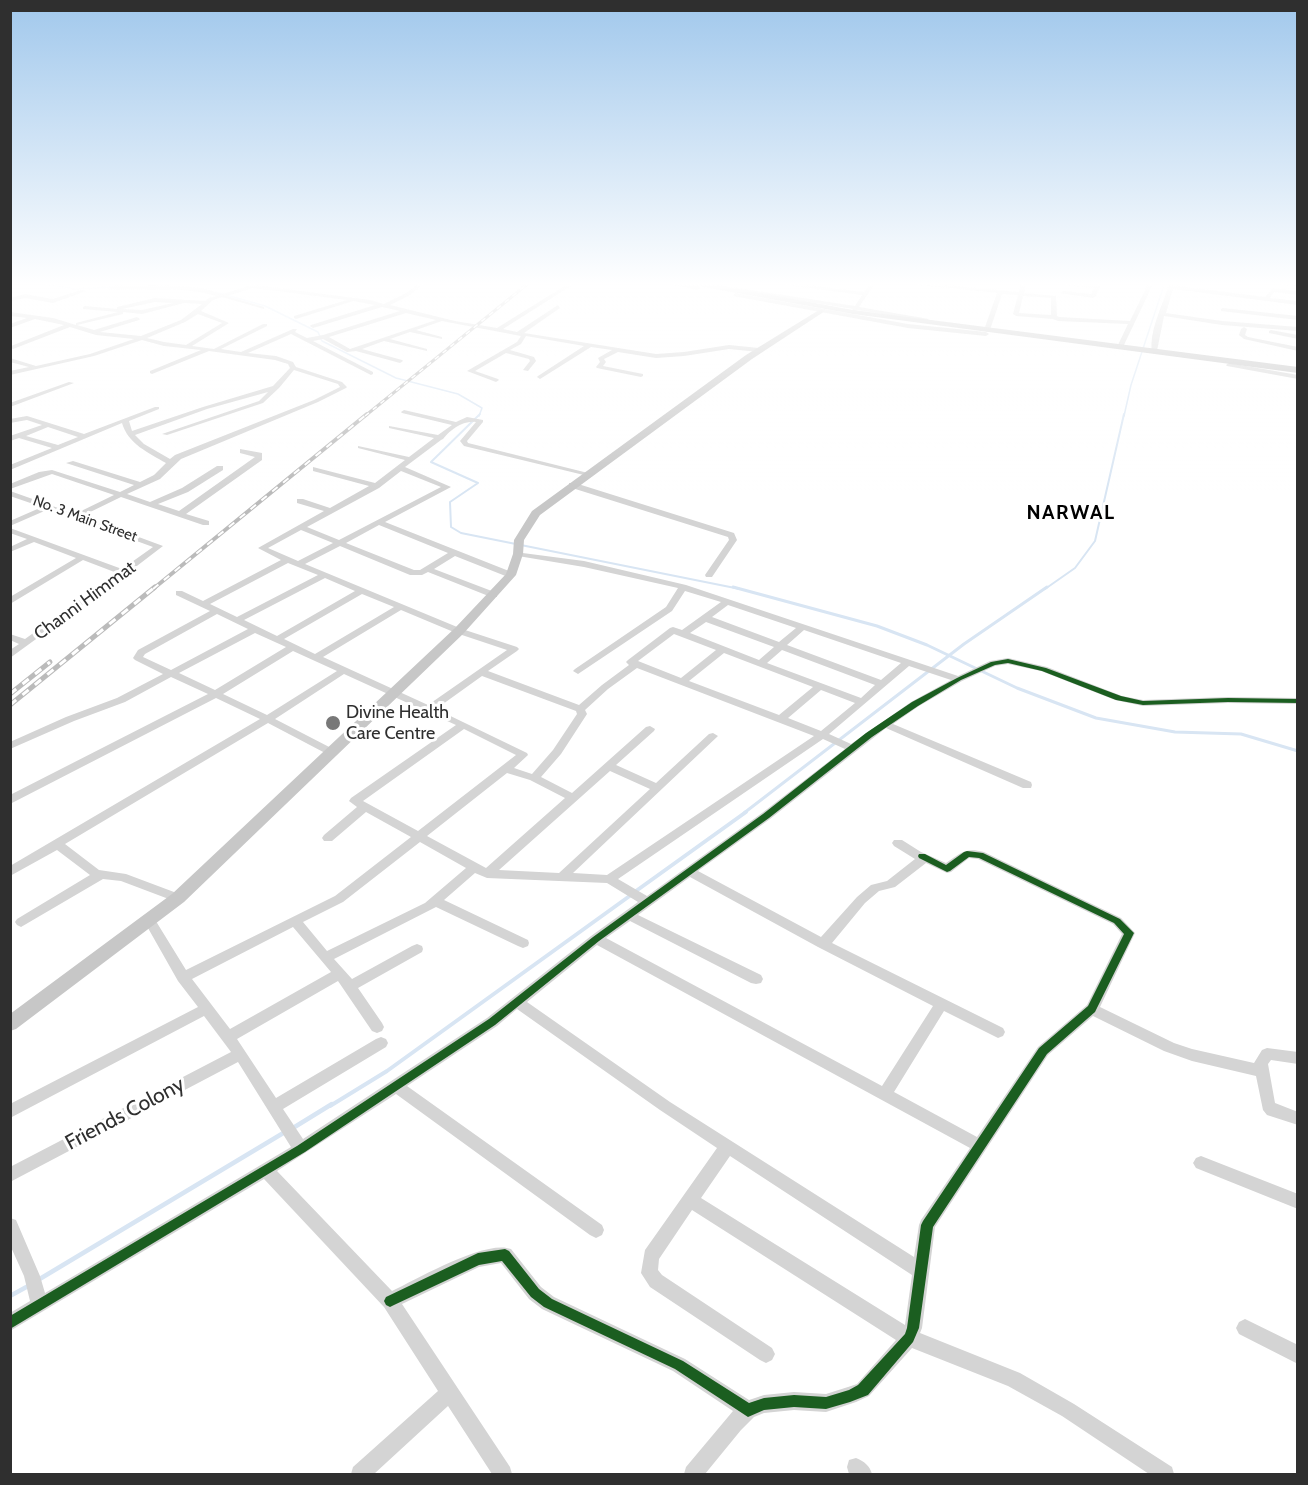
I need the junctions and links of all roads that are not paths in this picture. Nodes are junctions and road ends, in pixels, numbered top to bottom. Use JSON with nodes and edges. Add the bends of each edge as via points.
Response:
{"nodes":[{"id":1,"x":101,"y":351,"type":"edge"},
{"id":2,"x":206,"y":351,"type":"edge"},
{"id":3,"x":233,"y":351,"type":"edge"},
{"id":4,"x":247,"y":351,"type":"edge"},
{"id":5,"x":332,"y":351,"type":"edge"},
{"id":6,"x":365,"y":351,"type":"edge"},
{"id":7,"x":506,"y":351,"type":"edge"},
{"id":8,"x":507,"y":351,"type":"edge"},
{"id":9,"x":580,"y":351,"type":"edge"},
{"id":10,"x":615,"y":351,"type":"edge"},
{"id":11,"x":627,"y":351,"type":"edge"},
{"id":12,"x":695,"y":351,"type":"edge"},
{"id":13,"x":757,"y":351,"type":"edge"},
{"id":14,"x":1146,"y":351,"type":"edge"},
{"id":15,"x":1151,"y":352,"type":"joint"},
{"id":16,"x":243,"y":353,"type":"junction"},
{"id":17,"x":10,"y":360,"type":"edge"},
{"id":18,"x":400,"y":361,"type":"dead end"},
{"id":19,"x":36,"y":367,"type":"junction"},
{"id":20,"x":293,"y":368,"type":"junction"},
{"id":21,"x":526,"y":370,"type":"dead end"},
{"id":22,"x":152,"y":372,"type":"dead end"},
{"id":23,"x":1298,"y":372,"type":"edge"},
{"id":24,"x":11,"y":373,"type":"edge"},
{"id":25,"x":371,"y":373,"type":"dead end"},
{"id":26,"x":641,"y":375,"type":"dead end"},
{"id":27,"x":540,"y":377,"type":"dead end"},
{"id":28,"x":496,"y":380,"type":"dead end"},
{"id":29,"x":71,"y":383,"type":"dead end"},
{"id":30,"x":277,"y":387,"type":"junction"},
{"id":31,"x":10,"y":405,"type":"edge"},
{"id":32,"x":157,"y":408,"type":"dead end"},
{"id":33,"x":404,"y":412,"type":"dead end"},
{"id":34,"x":125,"y":420,"type":"junction"},
{"id":35,"x":10,"y":421,"type":"edge"},
{"id":36,"x":48,"y":424,"type":"junction"},
{"id":37,"x":457,"y":424,"type":"junction"},
{"id":38,"x":391,"y":427,"type":"dead end"},
{"id":39,"x":131,"y":434,"type":"junction"},
{"id":40,"x":165,"y":434,"type":"dead end"},
{"id":41,"x":20,"y":436,"type":"junction"},
{"id":42,"x":85,"y":437,"type":"junction"},
{"id":43,"x":441,"y":438,"type":"junction"},
{"id":44,"x":10,"y":440,"type":"edge"},
{"id":45,"x":360,"y":447,"type":"dead end"},
{"id":46,"x":59,"y":448,"type":"junction"},
{"id":47,"x":243,"y":451,"type":"dead end"},
{"id":48,"x":10,"y":459,"type":"edge"},
{"id":49,"x":412,"y":460,"type":"junction"},
{"id":50,"x":169,"y":462,"type":"junction"},
{"id":51,"x":22,"y":463,"type":"junction"},
{"id":52,"x":70,"y":463,"type":"dead end"},
{"id":53,"x":10,"y":468,"type":"edge"},
{"id":54,"x":220,"y":468,"type":"dead end"},
{"id":55,"x":401,"y":468,"type":"junction"},
{"id":56,"x":316,"y":469,"type":"dead end"},
{"id":57,"x":588,"y":474,"type":"junction"},
{"id":58,"x":142,"y":485,"type":"junction"},
{"id":59,"x":572,"y":485,"type":"junction"},
{"id":60,"x":376,"y":486,"type":"junction"},
{"id":61,"x":10,"y":487,"type":"edge"},
{"id":62,"x":119,"y":495,"type":"junction"},
{"id":63,"x":13,"y":496,"type":"edge"},
{"id":64,"x":300,"y":501,"type":"dead end"},
{"id":65,"x":153,"y":504,"type":"junction"},
{"id":66,"x":50,"y":506,"type":"junction"},
{"id":67,"x":332,"y":511,"type":"junction"},
{"id":68,"x":180,"y":514,"type":"junction"},
{"id":69,"x":78,"y":515,"type":"junction"},
{"id":70,"x":206,"y":523,"type":"dead end"},
{"id":71,"x":380,"y":523,"type":"junction"},
{"id":72,"x":10,"y":524,"type":"edge"},
{"id":73,"x":300,"y":527,"type":"junction"},
{"id":74,"x":10,"y":530,"type":"edge"},
{"id":75,"x":33,"y":539,"type":"junction"},
{"id":76,"x":340,"y":544,"type":"junction"},
{"id":77,"x":159,"y":546,"type":"joint"},
{"id":78,"x":519,"y":547,"type":"junction"},
{"id":79,"x":10,"y":550,"type":"edge"},
{"id":80,"x":454,"y":553,"type":"junction"},
{"id":81,"x":83,"y":556,"type":"junction"},
{"id":82,"x":288,"y":560,"type":"junction"},
{"id":83,"x":299,"y":564,"type":"junction"},
{"id":84,"x":427,"y":569,"type":"junction"},
{"id":85,"x":125,"y":573,"type":"junction"},
{"id":86,"x":325,"y":575,"type":"junction"},
{"id":87,"x":511,"y":575,"type":"junction"},
{"id":88,"x":709,"y":575,"type":"dead end"},
{"id":89,"x":683,"y":587,"type":"junction"},
{"id":90,"x":361,"y":591,"type":"junction"},
{"id":91,"x":179,"y":593,"type":"dead end"},
{"id":92,"x":494,"y":595,"type":"junction"},
{"id":93,"x":13,"y":597,"type":"edge"},
{"id":94,"x":727,"y":602,"type":"junction"},
{"id":95,"x":202,"y":605,"type":"junction"},
{"id":96,"x":400,"y":607,"type":"junction"},
{"id":97,"x":216,"y":611,"type":"junction"},
{"id":98,"x":705,"y":618,"type":"junction"},
{"id":99,"x":236,"y":621,"type":"junction"},
{"id":100,"x":802,"y":627,"type":"junction"},
{"id":101,"x":253,"y":630,"type":"junction"},
{"id":102,"x":459,"y":631,"type":"junction"},
{"id":103,"x":683,"y":634,"type":"junction"},
{"id":104,"x":10,"y":637,"type":"edge"},
{"id":105,"x":276,"y":640,"type":"junction"},
{"id":106,"x":26,"y":643,"type":"junction"},
{"id":107,"x":781,"y":646,"type":"junction"},
{"id":108,"x":293,"y":647,"type":"junction"},
{"id":109,"x":723,"y":650,"type":"junction"},
{"id":110,"x":10,"y":655,"type":"edge"},
{"id":111,"x":316,"y":657,"type":"junction"},
{"id":112,"x":908,"y":662,"type":"junction"},
{"id":113,"x":636,"y":664,"type":"junction"},
{"id":114,"x":760,"y":664,"type":"junction"},
{"id":115,"x":344,"y":670,"type":"junction"},
{"id":116,"x":578,"y":671,"type":"dead end"},
{"id":117,"x":481,"y":672,"type":"junction"},
{"id":118,"x":171,"y":673,"type":"junction"},
{"id":119,"x":964,"y":678,"type":"junction"},
{"id":120,"x":681,"y":681,"type":"junction"},
{"id":121,"x":882,"y":684,"type":"junction"},
{"id":122,"x":818,"y":687,"type":"junction"},
{"id":123,"x":216,"y":694,"type":"junction"},
{"id":124,"x":392,"y":694,"type":"junction"},
{"id":125,"x":1298,"y":701,"type":"edge"},
{"id":126,"x":862,"y":702,"type":"junction"},
{"id":127,"x":429,"y":709,"type":"junction"},
{"id":128,"x":580,"y":709,"type":"junction"},
{"id":129,"x":268,"y":718,"type":"junction"},
{"id":130,"x":780,"y":720,"type":"junction"},
{"id":131,"x":885,"y":724,"type":"junction"},
{"id":132,"x":463,"y":725,"type":"junction"},
{"id":133,"x":650,"y":729,"type":"dead end"},
{"id":134,"x":713,"y":736,"type":"dead end"},
{"id":135,"x":837,"y":741,"type":"junction"},
{"id":136,"x":10,"y":746,"type":"edge"},
{"id":137,"x":332,"y":752,"type":"junction"},
{"id":138,"x":609,"y":766,"type":"junction"},
{"id":139,"x":507,"y":769,"type":"junction"},
{"id":140,"x":534,"y":778,"type":"junction"},
{"id":141,"x":1027,"y":785,"type":"dead end"},
{"id":142,"x":657,"y":788,"type":"junction"},
{"id":143,"x":573,"y":798,"type":"junction"},
{"id":144,"x":10,"y":800,"type":"edge"},
{"id":145,"x":366,"y":807,"type":"junction"},
{"id":146,"x":419,"y":837,"type":"junction"},
{"id":147,"x":328,"y":838,"type":"dead end"},
{"id":148,"x":898,"y":843,"type":"dead end"},
{"id":149,"x":57,"y":844,"type":"junction"},
{"id":150,"x":922,"y":856,"type":"junction"},
{"id":151,"x":473,"y":868,"type":"junction"},
{"id":152,"x":690,"y":872,"type":"junction"},
{"id":153,"x":10,"y":873,"type":"edge"},
{"id":154,"x":487,"y":874,"type":"junction"},
{"id":155,"x":100,"y":875,"type":"junction"},
{"id":156,"x":561,"y":878,"type":"junction"},
{"id":157,"x":609,"y":879,"type":"junction"},
{"id":158,"x":178,"y":898,"type":"junction"},
{"id":159,"x":436,"y":900,"type":"junction"},
{"id":160,"x":647,"y":902,"type":"junction"},
{"id":161,"x":628,"y":915,"type":"junction"},
{"id":162,"x":150,"y":921,"type":"junction"},
{"id":163,"x":295,"y":921,"type":"junction"},
{"id":164,"x":21,"y":922,"type":"dead end"},
{"id":165,"x":596,"y":939,"type":"junction"},
{"id":166,"x":524,"y":943,"type":"dead end"},
{"id":167,"x":823,"y":944,"type":"junction"},
{"id":168,"x":417,"y":949,"type":"dead end"},
{"id":169,"x":326,"y":957,"type":"junction"},
{"id":170,"x":339,"y":974,"type":"junction"},
{"id":171,"x":183,"y":977,"type":"junction"},
{"id":172,"x":756,"y":979,"type":"dead end"},
{"id":173,"x":350,"y":986,"type":"junction"},
{"id":174,"x":517,"y":1002,"type":"junction"},
{"id":175,"x":942,"y":1003,"type":"junction"},
{"id":176,"x":206,"y":1009,"type":"junction"},
{"id":177,"x":1092,"y":1009,"type":"junction"},
{"id":178,"x":10,"y":1024,"type":"edge"},
{"id":179,"x":377,"y":1027,"type":"dead end"},
{"id":180,"x":998,"y":1032,"type":"dead end"},
{"id":181,"x":228,"y":1037,"type":"junction"},
{"id":182,"x":381,"y":1043,"type":"dead end"},
{"id":183,"x":240,"y":1054,"type":"junction"},
{"id":184,"x":1298,"y":1058,"type":"edge"},
{"id":185,"x":1263,"y":1071,"type":"junction"},
{"id":186,"x":396,"y":1086,"type":"junction"},
{"id":187,"x":884,"y":1095,"type":"junction"},
{"id":188,"x":274,"y":1107,"type":"junction"},
{"id":189,"x":10,"y":1112,"type":"edge"},
{"id":190,"x":1298,"y":1119,"type":"edge"},
{"id":191,"x":298,"y":1143,"type":"junction"},
{"id":192,"x":980,"y":1146,"type":"junction"},
{"id":193,"x":727,"y":1147,"type":"junction"},
{"id":194,"x":1201,"y":1163,"type":"dead end"},
{"id":195,"x":267,"y":1171,"type":"junction"},
{"id":196,"x":10,"y":1175,"type":"edge"},
{"id":197,"x":690,"y":1200,"type":"junction"},
{"id":198,"x":1298,"y":1202,"type":"edge"},
{"id":199,"x":10,"y":1225,"type":"edge"},
{"id":200,"x":596,"y":1230,"type":"dead end"},
{"id":201,"x":15,"y":1252,"type":"edge"},
{"id":202,"x":921,"y":1271,"type":"junction"},
{"id":203,"x":36,"y":1290,"type":"junction"},
{"id":204,"x":390,"y":1301,"type":"junction"},
{"id":205,"x":10,"y":1323,"type":"edge"},
{"id":206,"x":1245,"y":1328,"type":"dead end"},
{"id":207,"x":909,"y":1338,"type":"junction"},
{"id":208,"x":766,"y":1354,"type":"dead end"},
{"id":209,"x":1298,"y":1354,"type":"edge"},
{"id":210,"x":449,"y":1393,"type":"junction"},
{"id":211,"x":747,"y":1410,"type":"junction"},
{"id":212,"x":360,"y":1474,"type":"edge"},
{"id":213,"x":503,"y":1474,"type":"edge"},
{"id":214,"x":693,"y":1474,"type":"edge"},
{"id":215,"x":1165,"y":1474,"type":"edge"}],
"edges":[{"from":1,"to":19,"type":"street"},
{"from":2,"to":22,"type":"street"},
{"from":3,"to":16,"type":"street"},
{"from":4,"to":16,"type":"street"},
{"from":5,"to":25,"type":"street"},
{"from":6,"to":18,"type":"street"},
{"from":7,"to":28,"type":"street","via":[[470,371]]},
{"from":8,"to":21,"type":"street","via":[[532,358]]},
{"from":9,"to":27,"type":"street"},
{"from":10,"to":26,"type":"street","via":[[600,359],[603,362],[599,367]]},
{"from":11,"to":12,"type":"street","via":[[664,356]]},
{"from":13,"to":57,"type":"main road"},
{"from":14,"to":15,"type":"highway"},
{"from":15,"to":23,"type":"highway"},
{"from":16,"to":20,"type":"street","via":[[276,358],[291,363]]},
{"from":17,"to":19,"type":"street"},
{"from":19,"to":24,"type":"street"},
{"from":20,"to":30,"type":"street"},
{"from":20,"to":50,"type":"street","via":[[344,387]]},
{"from":29,"to":31,"type":"street"},
{"from":30,"to":39,"type":"street"},
{"from":30,"to":40,"type":"street","via":[[261,402]]},
{"from":32,"to":34,"type":"street"},
{"from":33,"to":37,"type":"street"},
{"from":34,"to":39,"type":"street"},
{"from":34,"to":42,"type":"street"},
{"from":35,"to":36,"type":"street","via":[[25,417]]},
{"from":36,"to":41,"type":"street"},
{"from":36,"to":42,"type":"street"},
{"from":37,"to":43,"type":"street"},
{"from":37,"to":57,"type":"street","via":[[481,421],[462,441],[466,445]]},
{"from":38,"to":43,"type":"street"},
{"from":39,"to":50,"type":"street","via":[[139,446]]},
{"from":41,"to":44,"type":"street"},
{"from":41,"to":46,"type":"street"},
{"from":42,"to":46,"type":"street"},
{"from":43,"to":49,"type":"street"},
{"from":45,"to":49,"type":"street"},
{"from":46,"to":51,"type":"street"},
{"from":47,"to":68,"type":"street","via":[[260,457]]},
{"from":48,"to":51,"type":"street"},
{"from":49,"to":55,"type":"street"},
{"from":50,"to":58,"type":"street","via":[[161,475]]},
{"from":51,"to":53,"type":"street"},
{"from":52,"to":58,"type":"street"},
{"from":54,"to":65,"type":"street"},
{"from":55,"to":60,"type":"street"},
{"from":55,"to":71,"type":"street","via":[[447,488]]},
{"from":56,"to":60,"type":"street"},
{"from":57,"to":59,"type":"main road"},
{"from":58,"to":62,"type":"street"},
{"from":59,"to":78,"type":"main road","via":[[536,513]]},
{"from":59,"to":88,"type":"street","via":[[731,535],[733,540]]},
{"from":60,"to":67,"type":"street"},
{"from":61,"to":62,"type":"street","via":[[52,472]]},
{"from":62,"to":65,"type":"street"},
{"from":62,"to":69,"type":"street"},
{"from":63,"to":66,"type":"street","name":"No. 3 Main Street"},
{"from":64,"to":67,"type":"street"},
{"from":65,"to":68,"type":"street"},
{"from":66,"to":69,"type":"street","name":"No. 3 Main Street"},
{"from":66,"to":72,"type":"street"},
{"from":67,"to":73,"type":"street"},
{"from":68,"to":70,"type":"street"},
{"from":69,"to":77,"type":"street","name":"No. 3 Main Street"},
{"from":71,"to":76,"type":"street"},
{"from":71,"to":80,"type":"street"},
{"from":73,"to":76,"type":"street"},
{"from":73,"to":82,"type":"street","via":[[262,548]]},
{"from":74,"to":75,"type":"street"},
{"from":75,"to":79,"type":"street"},
{"from":75,"to":81,"type":"street"},
{"from":76,"to":83,"type":"street"},
{"from":76,"to":84,"type":"street","via":[[410,573]]},
{"from":77,"to":85,"type":"street","name":"Channi Himmat"},
{"from":78,"to":87,"type":"main road"},
{"from":78,"to":89,"type":"street"},
{"from":80,"to":84,"type":"street"},
{"from":80,"to":87,"type":"street"},
{"from":81,"to":85,"type":"street"},
{"from":81,"to":93,"type":"street"},
{"from":82,"to":83,"type":"street"},
{"from":82,"to":95,"type":"street"},
{"from":83,"to":86,"type":"street"},
{"from":84,"to":92,"type":"street"},
{"from":85,"to":106,"type":"street","name":"Channi Himmat"},
{"from":86,"to":90,"type":"street"},
{"from":86,"to":99,"type":"street"},
{"from":87,"to":92,"type":"main road"},
{"from":89,"to":94,"type":"street"},
{"from":89,"to":116,"type":"street","via":[[669,609]]},
{"from":90,"to":96,"type":"street"},
{"from":90,"to":105,"type":"street"},
{"from":91,"to":95,"type":"street"},
{"from":92,"to":102,"type":"main road"},
{"from":94,"to":98,"type":"street"},
{"from":94,"to":100,"type":"street"},
{"from":95,"to":97,"type":"street"},
{"from":96,"to":102,"type":"street"},
{"from":96,"to":111,"type":"street"},
{"from":97,"to":99,"type":"street"},
{"from":97,"to":118,"type":"street","via":[[138,655]]},
{"from":98,"to":103,"type":"street"},
{"from":98,"to":107,"type":"street"},
{"from":99,"to":101,"type":"street"},
{"from":100,"to":107,"type":"street"},
{"from":100,"to":112,"type":"street"},
{"from":101,"to":105,"type":"street"},
{"from":101,"to":118,"type":"street"},
{"from":102,"to":117,"type":"street","via":[[514,649]]},
{"from":102,"to":124,"type":"main road"},
{"from":103,"to":109,"type":"street"},
{"from":103,"to":113,"type":"street","via":[[673,630],[630,662]]},
{"from":104,"to":106,"type":"street"},
{"from":105,"to":108,"type":"street"},
{"from":106,"to":110,"type":"street","name":"Channi Himmat"},
{"from":107,"to":114,"type":"street"},
{"from":107,"to":121,"type":"street"},
{"from":108,"to":111,"type":"street"},
{"from":108,"to":123,"type":"street"},
{"from":109,"to":114,"type":"street"},
{"from":109,"to":120,"type":"street"},
{"from":111,"to":115,"type":"street"},
{"from":112,"to":119,"type":"street"},
{"from":112,"to":121,"type":"street"},
{"from":113,"to":120,"type":"street"},
{"from":113,"to":128,"type":"street"},
{"from":114,"to":122,"type":"street"},
{"from":115,"to":124,"type":"street"},
{"from":115,"to":129,"type":"street"},
{"from":117,"to":127,"type":"street"},
{"from":117,"to":128,"type":"street"},
{"from":118,"to":123,"type":"street"},
{"from":118,"to":136,"type":"street","via":[[121,700]]},
{"from":119,"to":125,"type":"street","via":[[1002,660],[1044,669],[1119,698],[1143,703]]},
{"from":119,"to":131,"type":"street"},
{"from":120,"to":130,"type":"street"},
{"from":121,"to":126,"type":"street"},
{"from":122,"to":126,"type":"street"},
{"from":122,"to":130,"type":"street"},
{"from":123,"to":129,"type":"street"},
{"from":123,"to":144,"type":"street"},
{"from":124,"to":127,"type":"street"},
{"from":124,"to":137,"type":"main road"},
{"from":126,"to":135,"type":"street"},
{"from":127,"to":132,"type":"street"},
{"from":128,"to":140,"type":"street","via":[[582,714],[557,752]]},
{"from":129,"to":137,"type":"street"},
{"from":129,"to":149,"type":"street"},
{"from":130,"to":135,"type":"street"},
{"from":131,"to":135,"type":"street"},
{"from":131,"to":141,"type":"street"},
{"from":132,"to":139,"type":"street","via":[[523,755]]},
{"from":132,"to":145,"type":"street","via":[[355,801]]},
{"from":133,"to":138,"type":"street"},
{"from":134,"to":142,"type":"street"},
{"from":135,"to":152,"type":"street"},
{"from":135,"to":157,"type":"street"},
{"from":137,"to":158,"type":"main road"},
{"from":138,"to":142,"type":"street"},
{"from":138,"to":143,"type":"street"},
{"from":139,"to":140,"type":"street"},
{"from":139,"to":146,"type":"street"},
{"from":140,"to":143,"type":"street"},
{"from":142,"to":156,"type":"street"},
{"from":143,"to":154,"type":"street"},
{"from":145,"to":146,"type":"street"},
{"from":145,"to":147,"type":"street"},
{"from":146,"to":151,"type":"street"},
{"from":146,"to":163,"type":"street","via":[[339,899]]},
{"from":148,"to":150,"type":"street"},
{"from":149,"to":153,"type":"street"},
{"from":149,"to":155,"type":"street"},
{"from":150,"to":167,"type":"street","via":[[921,862],[895,882],[879,885],[861,900]]},
{"from":150,"to":177,"type":"street","via":[[947,869],[967,854],[980,855],[1127,929],[1129,938]]},
{"from":151,"to":154,"type":"street"},
{"from":151,"to":159,"type":"street"},
{"from":152,"to":160,"type":"street"},
{"from":152,"to":167,"type":"street"},
{"from":154,"to":156,"type":"street"},
{"from":155,"to":158,"type":"street","via":[[122,877]]},
{"from":155,"to":164,"type":"street"},
{"from":156,"to":157,"type":"street"},
{"from":157,"to":160,"type":"street"},
{"from":158,"to":162,"type":"main road"},
{"from":159,"to":166,"type":"street"},
{"from":159,"to":169,"type":"street"},
{"from":160,"to":161,"type":"street"},
{"from":161,"to":165,"type":"street"},
{"from":161,"to":172,"type":"street"},
{"from":162,"to":171,"type":"street"},
{"from":162,"to":178,"type":"main road"},
{"from":163,"to":169,"type":"street"},
{"from":163,"to":171,"type":"street"},
{"from":165,"to":174,"type":"street"},
{"from":165,"to":187,"type":"street"},
{"from":167,"to":175,"type":"street"},
{"from":168,"to":173,"type":"street"},
{"from":169,"to":170,"type":"street"},
{"from":170,"to":173,"type":"street"},
{"from":170,"to":181,"type":"street"},
{"from":171,"to":176,"type":"street"},
{"from":173,"to":179,"type":"street"},
{"from":174,"to":186,"type":"street"},
{"from":174,"to":193,"type":"street"},
{"from":175,"to":180,"type":"street"},
{"from":175,"to":187,"type":"street"},
{"from":176,"to":181,"type":"street"},
{"from":176,"to":189,"type":"street"},
{"from":177,"to":185,"type":"street","via":[[1169,1047]]},
{"from":177,"to":192,"type":"street","via":[[1043,1051]]},
{"from":181,"to":183,"type":"street"},
{"from":182,"to":188,"type":"street"},
{"from":183,"to":188,"type":"street"},
{"from":183,"to":196,"type":"street","name":"Friends Colony"},
{"from":184,"to":185,"type":"street","via":[[1266,1054],[1261,1063]]},
{"from":185,"to":190,"type":"street","via":[[1268,1106]]},
{"from":186,"to":191,"type":"street"},
{"from":186,"to":200,"type":"street"},
{"from":187,"to":192,"type":"street"},
{"from":188,"to":191,"type":"street"},
{"from":191,"to":195,"type":"street"},
{"from":192,"to":202,"type":"street","via":[[927,1225]]},
{"from":193,"to":197,"type":"street"},
{"from":193,"to":202,"type":"street"},
{"from":194,"to":198,"type":"street"},
{"from":195,"to":203,"type":"street"},
{"from":195,"to":204,"type":"street"},
{"from":197,"to":207,"type":"street"},
{"from":197,"to":208,"type":"street","via":[[651,1256],[650,1273],[656,1281]]},
{"from":199,"to":201,"type":"street"},
{"from":201,"to":203,"type":"street"},
{"from":202,"to":207,"type":"street"},
{"from":203,"to":205,"type":"street"},
{"from":204,"to":210,"type":"street"},
{"from":204,"to":211,"type":"street","via":[[478,1259],[505,1255],[535,1293],[548,1303],[679,1365]]},
{"from":206,"to":209,"type":"street"},
{"from":207,"to":211,"type":"street","via":[[863,1390],[850,1396],[826,1403],[794,1401]]},
{"from":207,"to":215,"type":"street","via":[[1014,1379]]},
{"from":210,"to":212,"type":"street"},
{"from":210,"to":213,"type":"street"},
{"from":211,"to":214,"type":"street"}]}
